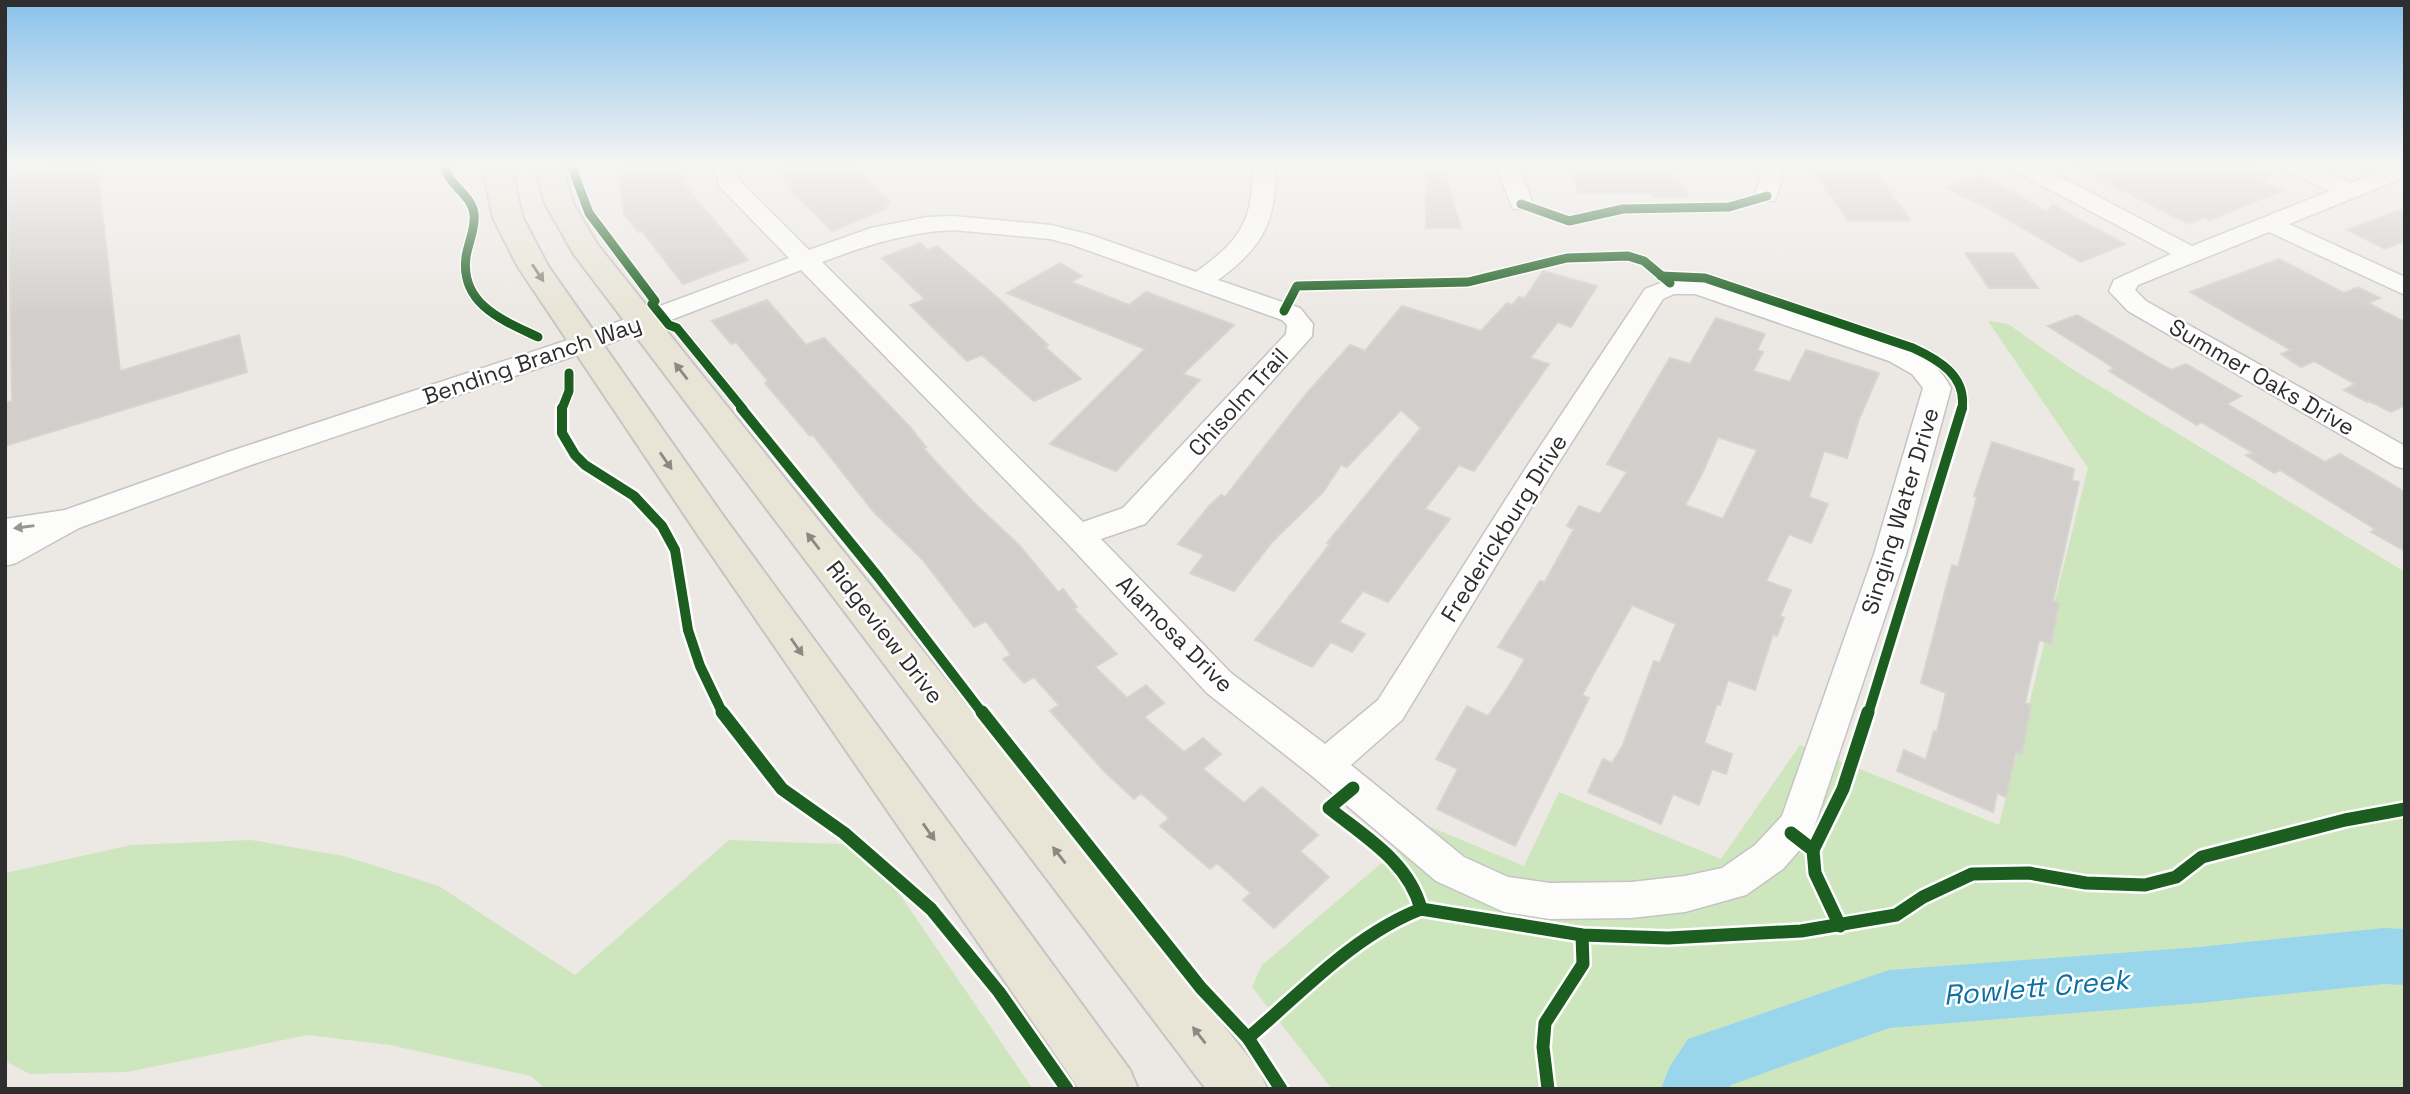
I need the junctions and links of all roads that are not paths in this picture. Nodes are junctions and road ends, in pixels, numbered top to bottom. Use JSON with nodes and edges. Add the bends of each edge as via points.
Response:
{"nodes":[{"id":1,"x":509,"y":216,"type":"edge"},
{"id":2,"x":565,"y":216,"type":"edge"},
{"id":3,"x":762,"y":216,"type":"edge"},
{"id":4,"x":1262,"y":216,"type":"edge"},
{"id":5,"x":2117,"y":216,"type":"edge"},
{"id":6,"x":2287,"y":216,"type":"edge"},
{"id":7,"x":2270,"y":223,"type":"junction"},
{"id":8,"x":2191,"y":255,"type":"junction"},
{"id":9,"x":807,"y":260,"type":"junction"},
{"id":10,"x":1200,"y":281,"type":"junction"},
{"id":11,"x":1673,"y":286,"type":"joint"},
{"id":12,"x":2405,"y":287,"type":"edge"},
{"id":13,"x":642,"y":322,"type":"junction"},
{"id":14,"x":586,"y":343,"type":"junction"},
{"id":15,"x":2405,"y":459,"type":"edge"},
{"id":16,"x":68,"y":520,"type":"junction"},
{"id":17,"x":5,"y":530,"type":"edge"},
{"id":18,"x":1078,"y":535,"type":"junction"},
{"id":19,"x":5,"y":555,"type":"edge"},
{"id":20,"x":1325,"y":765,"type":"junction"},
{"id":21,"x":1732,"y":883,"type":"joint"},
{"id":22,"x":1111,"y":1089,"type":"edge"},
{"id":23,"x":1240,"y":1089,"type":"edge"}],
"edges":[{"from":1,"to":14,"type":"main road","one_way":true,"via":[[533,267]]},
{"from":2,"to":13,"type":"main road","name":"Ridgeview Drive"},
{"from":3,"to":9,"type":"street","name":"Alamosa Drive"},
{"from":4,"to":10,"type":"street","via":[[1229,261]]},
{"from":5,"to":8,"type":"street"},
{"from":6,"to":7,"type":"street"},
{"from":7,"to":8,"type":"street"},
{"from":7,"to":12,"type":"street"},
{"from":8,"to":15,"type":"street","name":"Summer Oaks Drive","via":[[2129,280],[2122,291],[2137,306]]},
{"from":9,"to":10,"type":"street","name":"Bending Branch Way","via":[[903,228],[989,224],[1051,232]]},
{"from":9,"to":13,"type":"street","name":"Bending Branch Way"},
{"from":9,"to":18,"type":"street","name":"Alamosa Drive"},
{"from":10,"to":18,"type":"street","name":"Chisolm Trail","via":[[1291,314],[1300,324],[1299,336],[1134,516]]},
{"from":11,"to":20,"type":"street","name":"Frederickburg Drive","via":[[1654,294],[1390,710]]},
{"from":11,"to":21,"type":"street","name":"Singing Water Drive","via":[[1699,287],[1899,355],[1925,369],[1937,388],[1890,554],[1798,825],[1769,857]]},
{"from":13,"to":14,"type":"street","name":"Bending Branch Way"},
{"from":23,"to":13,"type":"main road","name":"Ridgeview Drive","one_way":true},
{"from":14,"to":16,"type":"street","name":"Bending Branch Way"},
{"from":14,"to":22,"type":"main road","one_way":true},
{"from":16,"to":17,"type":"street","name":"Bending Branch Way","one_way":true},
{"from":16,"to":19,"type":"street","name":"Bending Branch Way"},
{"from":18,"to":20,"type":"street","name":"Alamosa Drive","via":[[1219,683]]},
{"from":20,"to":21,"type":"street","name":"Alamosa Drive","via":[[1450,869],[1504,894],[1550,901],[1631,900]]}]}
